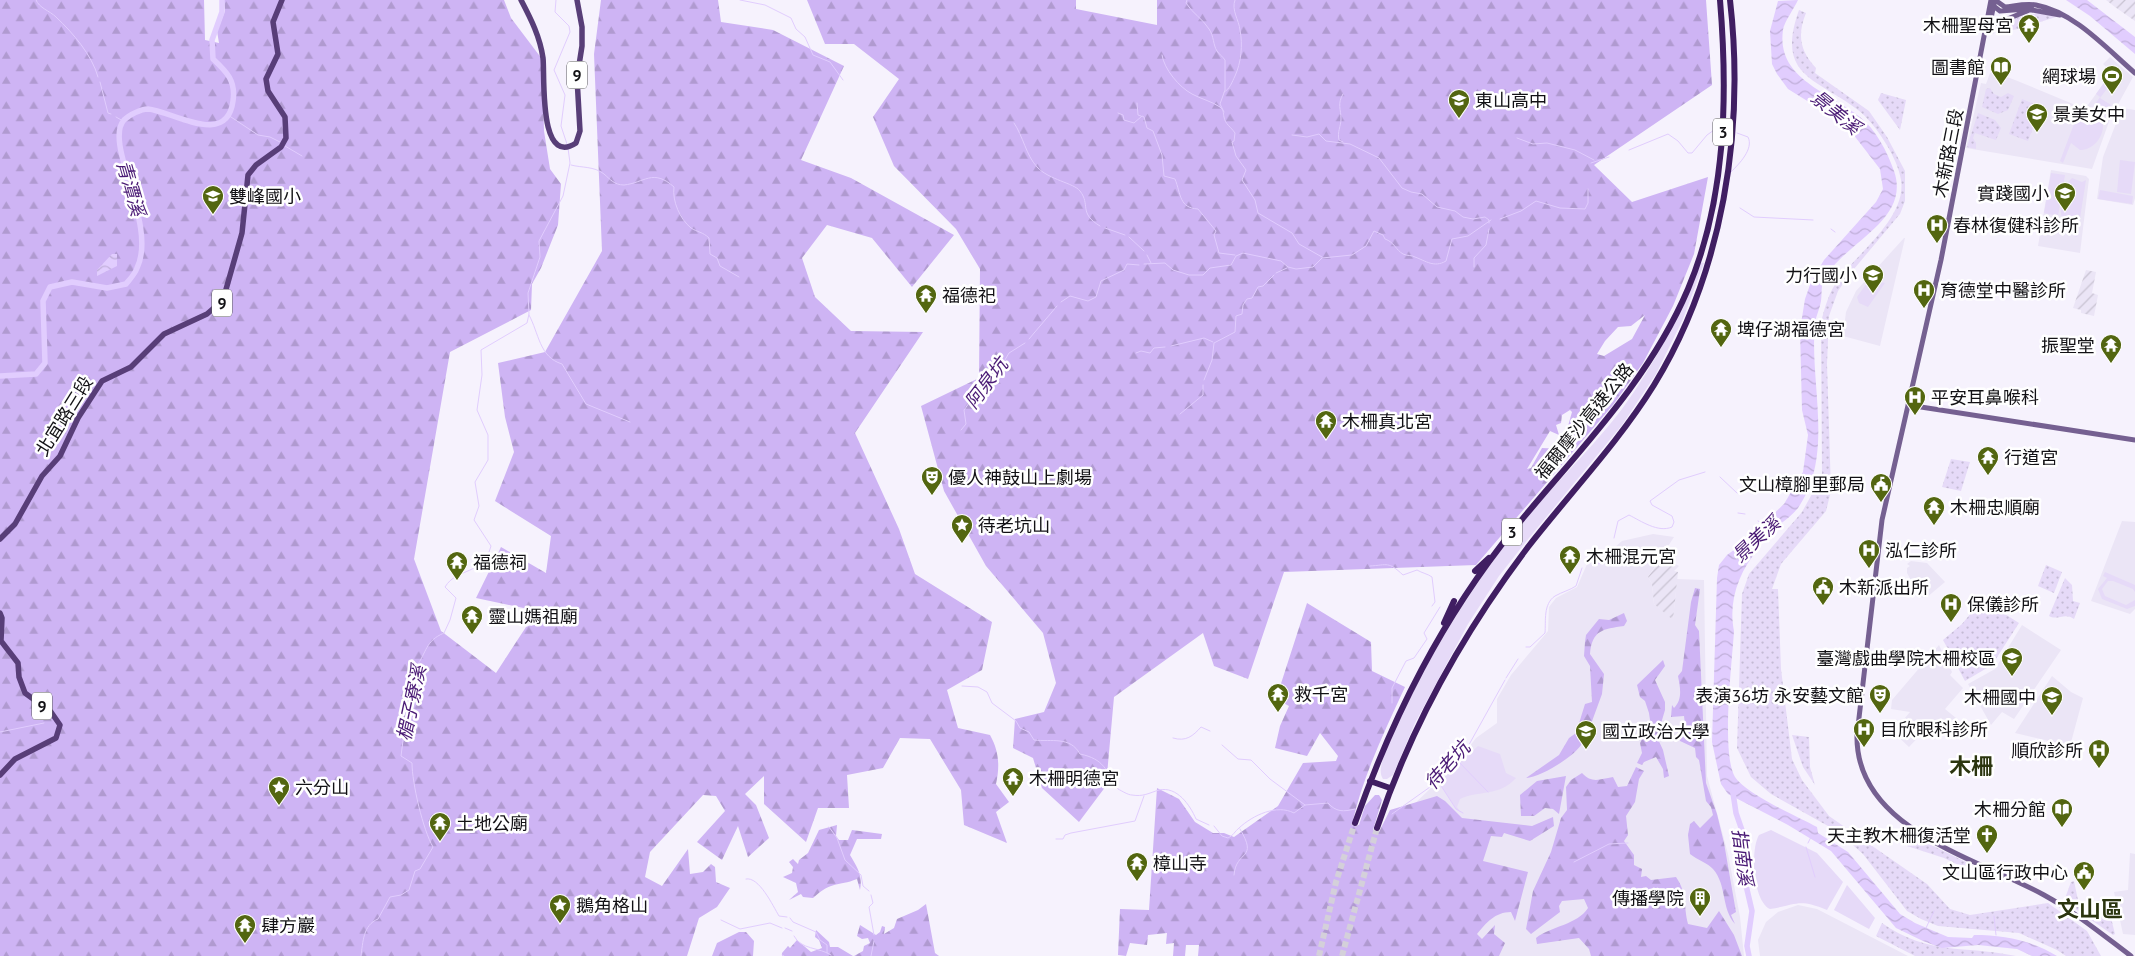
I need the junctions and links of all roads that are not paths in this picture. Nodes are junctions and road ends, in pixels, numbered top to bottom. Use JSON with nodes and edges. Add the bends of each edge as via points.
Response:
{"nodes":[{"id":1,"x":282,"y":0,"type":"edge"},
{"id":2,"x":521,"y":0,"type":"edge"},
{"id":3,"x":577,"y":0,"type":"edge"},
{"id":4,"x":1720,"y":0,"type":"edge"},
{"id":5,"x":1731,"y":0,"type":"edge"},
{"id":6,"x":1993,"y":3,"type":"edge"},
{"id":7,"x":2033,"y":9,"type":"junction"},
{"id":8,"x":2060,"y":15,"type":"junction"},
{"id":9,"x":1988,"y":30,"type":"junction"},
{"id":10,"x":1983,"y":42,"type":"junction"},
{"id":11,"x":2135,"y":73,"type":"edge"},
{"id":12,"x":1908,"y":403,"type":"junction"},
{"id":13,"x":2135,"y":438,"type":"edge"},
{"id":14,"x":1513,"y":530,"type":"junction"},
{"id":15,"x":0,"y":539,"type":"edge"},
{"id":16,"x":1475,"y":571,"type":"dead end"},
{"id":17,"x":1454,"y":601,"type":"dead end"},
{"id":18,"x":0,"y":613,"type":"edge"},
{"id":19,"x":1430,"y":654,"type":"junction"},
{"id":20,"x":0,"y":775,"type":"edge"},
{"id":21,"x":1370,"y":781,"type":"junction"},
{"id":22,"x":1390,"y":788,"type":"junction"},
{"id":23,"x":1355,"y":823,"type":"tunnel mouth"},
{"id":24,"x":1377,"y":828,"type":"tunnel mouth"},
{"id":25,"x":2131,"y":956,"type":"edge"}],
"edges":[{"from":1,"to":15,"type":"main road","name":"北宜路三段","number":"9","via":[[273,22],[278,54],[266,79],[268,91],[285,117],[286,138],[281,148],[256,165],[248,176],[242,233],[223,300],[207,314],[164,334],[131,367],[102,381],[78,418],[60,456],[42,476],[15,524]]},
{"from":2,"to":3,"type":"main road","number":"9","via":[[536,29],[543,58],[550,138],[555,144],[568,146],[579,139],[580,131],[577,78],[582,27]]},
{"from":4,"to":14,"type":"highway","name":"福爾摩沙高速公路","number":"3","via":[[1723,137],[1712,210],[1698,262],[1671,326],[1643,373],[1604,425]]},
{"from":5,"to":22,"type":"highway","name":"福爾摩沙高速公路","number":"3","via":[[1734,92],[1724,200],[1708,264],[1690,312],[1653,386],[1628,423],[1529,546],[1456,652],[1422,714]]},
{"from":6,"to":7,"type":"main road","via":[[2000,11]]},
{"from":6,"to":8,"type":"main road","via":[[2002,6],[2035,5]]},
{"from":6,"to":9,"type":"main road","name":"木新路三段"},
{"from":6,"to":10,"type":"main road","name":"木新路三段"},
{"from":7,"to":8,"type":"main road"},
{"from":7,"to":9,"type":"main road"},
{"from":8,"to":11,"type":"main road","via":[[2076,24]]},
{"from":9,"to":10,"type":"main road","name":"木新路三段"},
{"from":10,"to":12,"type":"main road","name":"木新路三段","via":[[1944,244]]},
{"from":12,"to":13,"type":"main road"},
{"from":12,"to":25,"type":"main road","name":"木新路三段","via":[[1880,532],[1857,735],[1864,774],[1879,801],[1914,831],[2060,904]]},
{"from":14,"to":16,"type":"highway"},
{"from":14,"to":19,"type":"highway","name":"福爾摩沙高速公路","number":"3"},
{"from":17,"to":19,"type":"highway"},
{"from":18,"to":20,"type":"main road","number":"9","via":[[1,641],[18,663],[21,688],[51,712],[60,725],[56,738],[15,759]]},
{"from":19,"to":21,"type":"highway","name":"福爾摩沙高速公路","number":"3","via":[[1411,686]]},
{"from":21,"to":22,"type":"highway"},
{"from":21,"to":23,"type":"highway","name":"福爾摩沙高速公路","number":"3"},
{"from":22,"to":24,"type":"highway","name":"福爾摩沙高速公路","number":"3"}]}
